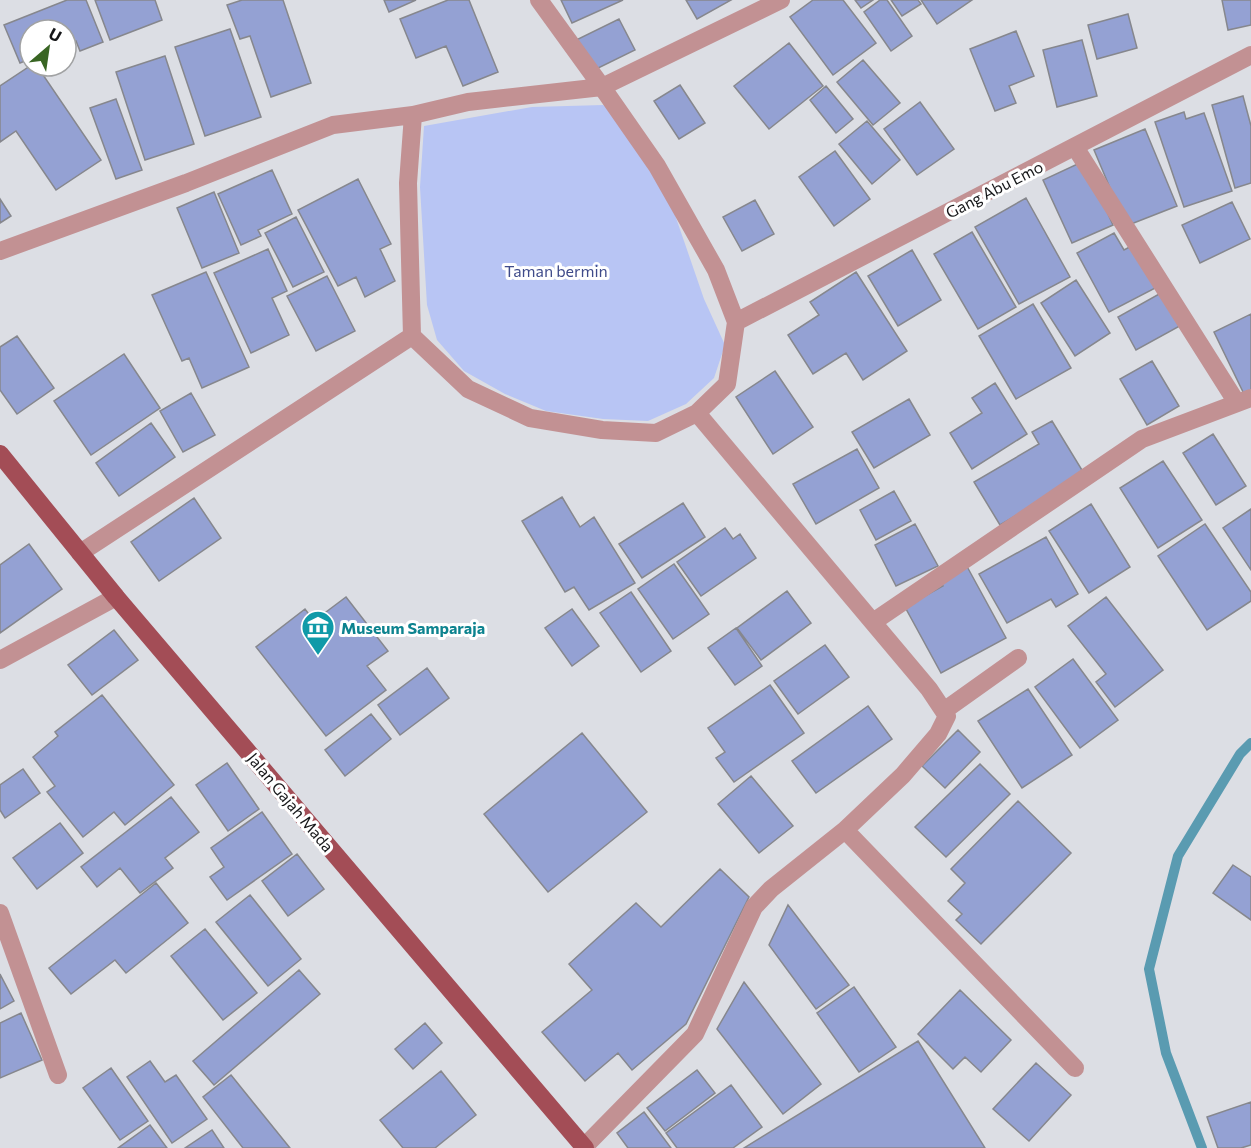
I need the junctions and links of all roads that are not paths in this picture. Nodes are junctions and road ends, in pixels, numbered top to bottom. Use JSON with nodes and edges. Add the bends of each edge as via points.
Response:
{"nodes":[{"id":1,"x":539,"y":0,"type":"edge"},
{"id":2,"x":781,"y":0,"type":"edge"},
{"id":3,"x":1251,"y":55,"type":"edge"},
{"id":4,"x":602,"y":87,"type":"junction"},
{"id":5,"x":413,"y":115,"type":"junction"},
{"id":6,"x":1075,"y":147,"type":"junction"},
{"id":7,"x":0,"y":251,"type":"edge"},
{"id":8,"x":736,"y":322,"type":"junction"},
{"id":9,"x":412,"y":336,"type":"junction"},
{"id":10,"x":1244,"y":400,"type":"edge"},
{"id":11,"x":697,"y":413,"type":"junction"},
{"id":12,"x":0,"y":454,"type":"edge"},
{"id":13,"x":80,"y":553,"type":"junction"},
{"id":14,"x":116,"y":597,"type":"junction"},
{"id":15,"x":873,"y":622,"type":"junction"},
{"id":16,"x":1018,"y":658,"type":"dead end"},
{"id":17,"x":0,"y":660,"type":"edge"},
{"id":18,"x":945,"y":710,"type":"junction"},
{"id":19,"x":845,"y":830,"type":"junction"},
{"id":20,"x":0,"y":913,"type":"edge"},
{"id":21,"x":1076,"y":1068,"type":"dead end"},
{"id":22,"x":57,"y":1075,"type":"dead end"},
{"id":23,"x":584,"y":1147,"type":"edge"}],
"edges":[{"from":1,"to":4,"type":"street"},
{"from":2,"to":4,"type":"street"},
{"from":3,"to":6,"type":"street","name":"Gang Abu Emo"},
{"from":4,"to":5,"type":"street","via":[[468,102]]},
{"from":4,"to":8,"type":"street","via":[[657,166],[717,270]]},
{"from":5,"to":7,"type":"street","via":[[333,125]]},
{"from":5,"to":9,"type":"street","via":[[408,183]]},
{"from":6,"to":8,"type":"street","name":"Gang Abu Emo"},
{"from":6,"to":10,"type":"street"},
{"from":8,"to":11,"type":"street","via":[[727,384]]},
{"from":9,"to":11,"type":"street","via":[[468,389],[530,418],[602,430],[656,433]]},
{"from":9,"to":13,"type":"street"},
{"from":10,"to":15,"type":"street","via":[[1142,439]]},
{"from":11,"to":15,"type":"street"},
{"from":12,"to":13,"type":"main road","name":"Jalan Gajah Mada"},
{"from":13,"to":14,"type":"main road","name":"Jalan Gajah Mada"},
{"from":14,"to":17,"type":"street"},
{"from":14,"to":23,"type":"main road","name":"Jalan Gajah Mada"},
{"from":15,"to":18,"type":"street"},
{"from":16,"to":18,"type":"street"},
{"from":18,"to":19,"type":"street","via":[[947,716],[938,734]]},
{"from":19,"to":21,"type":"street"},
{"from":19,"to":23,"type":"street","via":[[754,907],[695,1034]]},
{"from":20,"to":22,"type":"street"}]}
